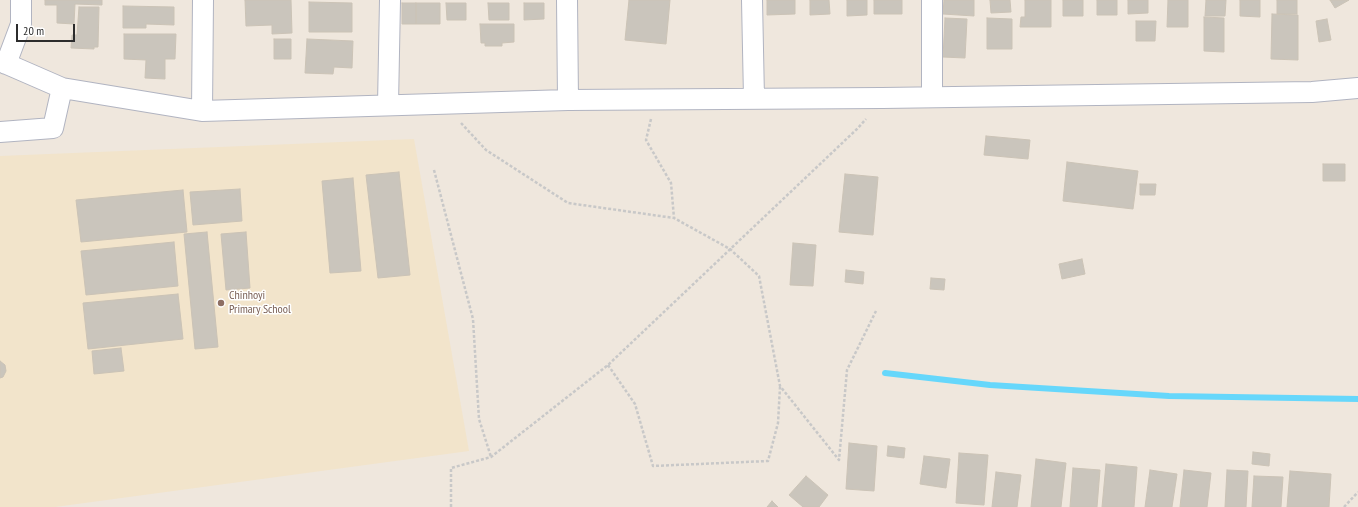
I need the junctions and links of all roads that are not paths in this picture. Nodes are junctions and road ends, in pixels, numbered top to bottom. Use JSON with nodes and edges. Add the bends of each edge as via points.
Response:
{"nodes":[{"id":1,"x":21,"y":0,"type":"edge"},
{"id":2,"x":203,"y":0,"type":"edge"},
{"id":3,"x":390,"y":0,"type":"edge"},
{"id":4,"x":566,"y":0,"type":"edge"},
{"id":5,"x":752,"y":0,"type":"edge"},
{"id":6,"x":932,"y":0,"type":"edge"},
{"id":7,"x":3,"y":62,"type":"edge"},
{"id":8,"x":62,"y":88,"type":"junction"},
{"id":9,"x":1358,"y":88,"type":"edge"},
{"id":10,"x":932,"y":97,"type":"junction"},
{"id":11,"x":754,"y":98,"type":"junction"},
{"id":12,"x":568,"y":100,"type":"junction"},
{"id":13,"x":388,"y":105,"type":"junction"},
{"id":14,"x":202,"y":111,"type":"junction"},
{"id":15,"x":0,"y":132,"type":"edge"}],
"edges":[{"from":1,"to":7,"type":"street","via":[[21,24]]},
{"from":2,"to":14,"type":"street"},
{"from":3,"to":13,"type":"street"},
{"from":4,"to":12,"type":"street"},
{"from":5,"to":11,"type":"street"},
{"from":6,"to":10,"type":"street"},
{"from":7,"to":8,"type":"street"},
{"from":8,"to":14,"type":"street"},
{"from":8,"to":15,"type":"street","via":[[53,128]]},
{"from":9,"to":10,"type":"street","via":[[1312,92]]},
{"from":10,"to":11,"type":"street"},
{"from":11,"to":12,"type":"street"},
{"from":12,"to":13,"type":"street"},
{"from":13,"to":14,"type":"street"}]}
